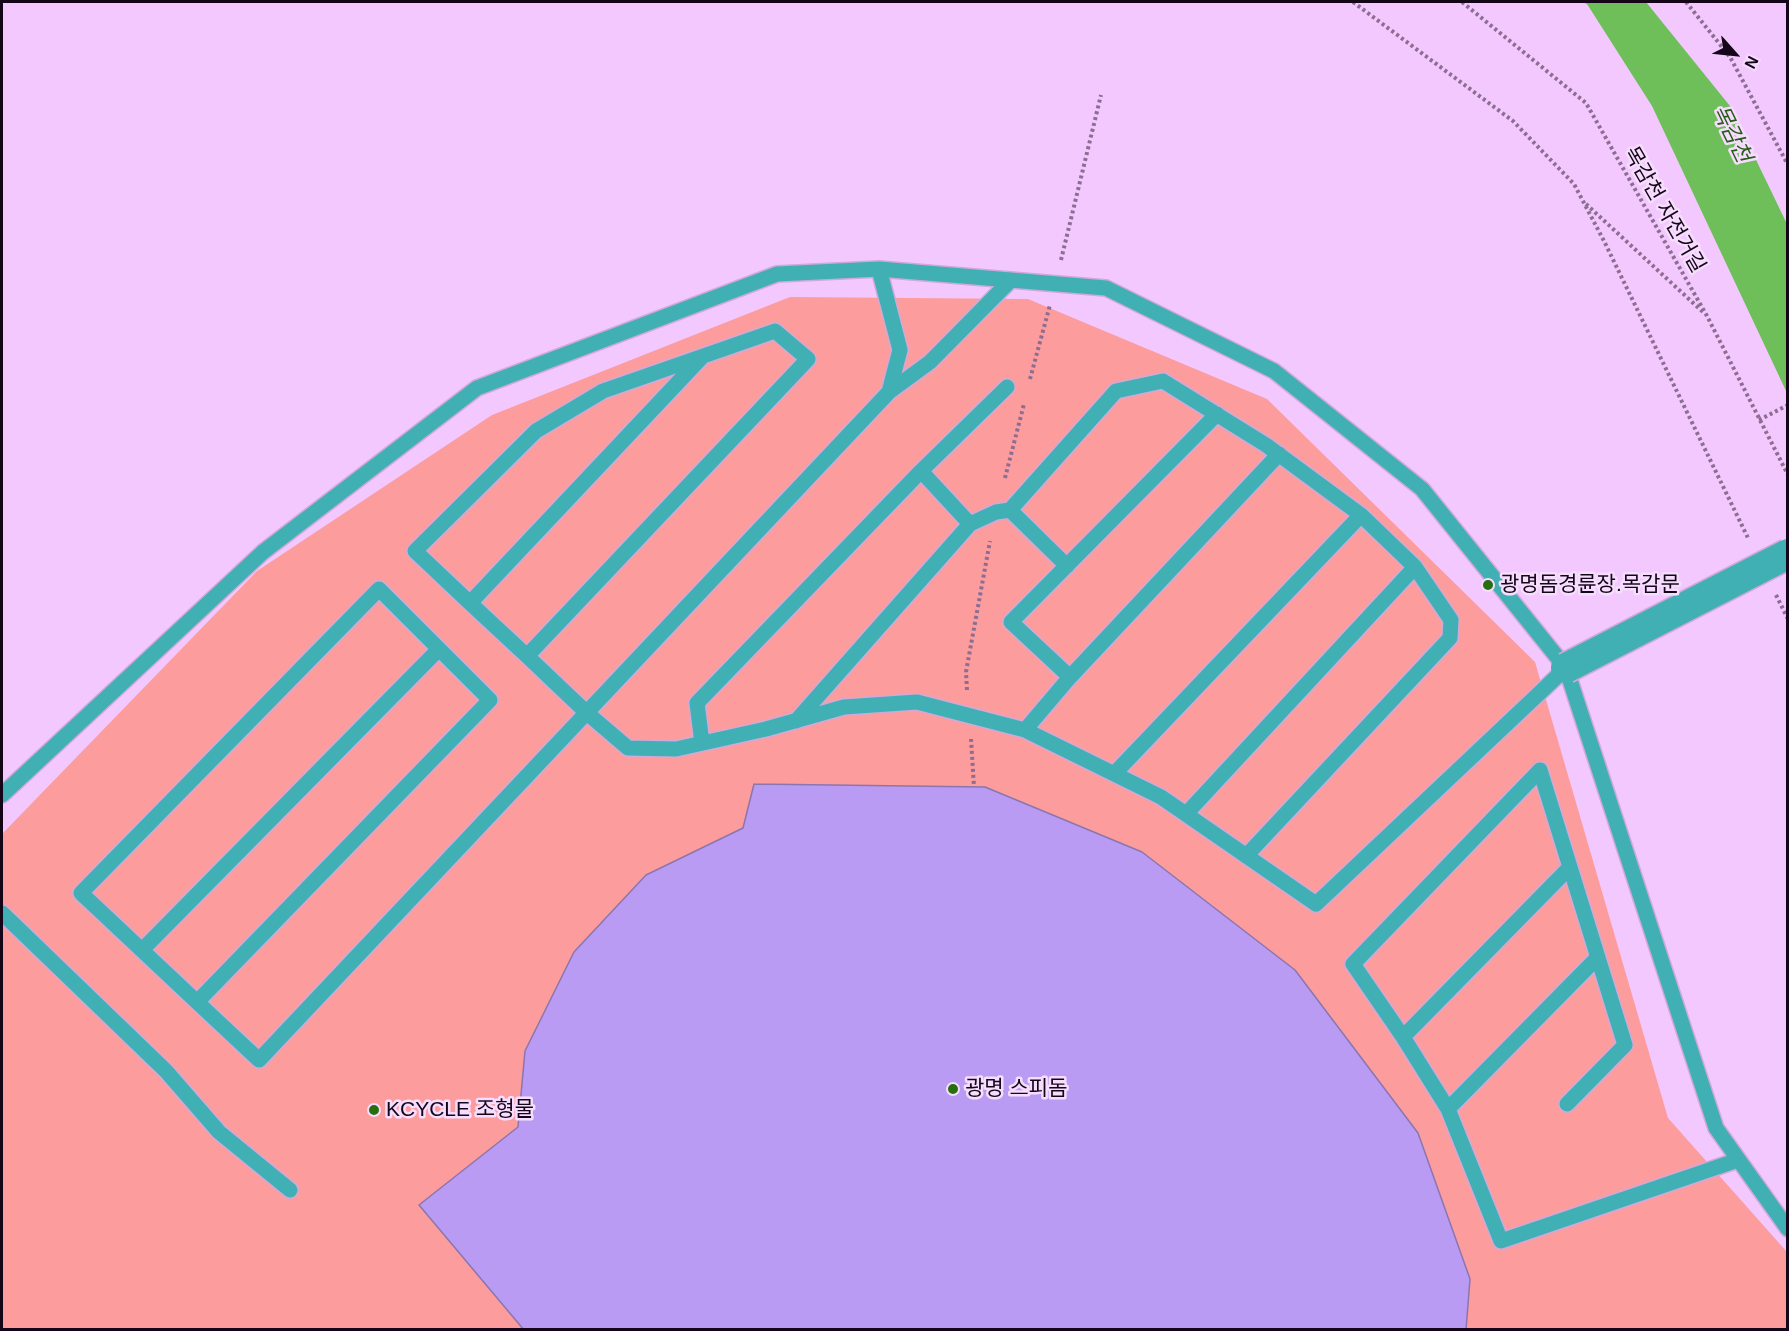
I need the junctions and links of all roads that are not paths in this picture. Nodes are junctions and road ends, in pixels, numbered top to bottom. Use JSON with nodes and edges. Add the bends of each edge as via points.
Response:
{"nodes":[{"id":1,"x":879,"y":269,"type":"junction"},
{"id":2,"x":1011,"y":280,"type":"junction"},
{"id":3,"x":703,"y":356,"type":"junction"},
{"id":4,"x":1007,"y":387,"type":"dead end"},
{"id":5,"x":889,"y":392,"type":"junction"},
{"id":6,"x":1217,"y":414,"type":"junction"},
{"id":7,"x":1279,"y":454,"type":"junction"},
{"id":8,"x":921,"y":471,"type":"junction"},
{"id":9,"x":1003,"y":511,"type":"junction"},
{"id":10,"x":1361,"y":515,"type":"junction"},
{"id":11,"x":970,"y":524,"type":"junction"},
{"id":12,"x":1788,"y":554,"type":"edge"},
{"id":13,"x":1067,"y":566,"type":"junction"},
{"id":14,"x":1414,"y":567,"type":"junction"},
{"id":15,"x":470,"y":603,"type":"junction"},
{"id":16,"x":439,"y":649,"type":"junction"},
{"id":17,"x":526,"y":656,"type":"junction"},
{"id":18,"x":1566,"y":668,"type":"junction"},
{"id":19,"x":1070,"y":677,"type":"junction"},
{"id":20,"x":586,"y":713,"type":"junction"},
{"id":21,"x":796,"y":721,"type":"junction"},
{"id":22,"x":1025,"y":730,"type":"junction"},
{"id":23,"x":702,"y":743,"type":"junction"},
{"id":24,"x":1114,"y":774,"type":"junction"},
{"id":25,"x":2,"y":795,"type":"edge"},
{"id":26,"x":1186,"y":814,"type":"junction"},
{"id":27,"x":1246,"y":856,"type":"junction"},
{"id":28,"x":1570,"y":867,"type":"junction"},
{"id":29,"x":2,"y":913,"type":"edge"},
{"id":30,"x":142,"y":950,"type":"junction"},
{"id":31,"x":1598,"y":957,"type":"junction"},
{"id":32,"x":197,"y":1002,"type":"junction"},
{"id":33,"x":1403,"y":1037,"type":"junction"},
{"id":34,"x":1567,"y":1104,"type":"dead end"},
{"id":35,"x":1448,"y":1109,"type":"junction"},
{"id":36,"x":1738,"y":1160,"type":"junction"},
{"id":37,"x":290,"y":1190,"type":"dead end"},
{"id":38,"x":1788,"y":1229,"type":"edge"}],
"edges":[{"from":1,"to":2,"type":"lane"},
{"from":1,"to":5,"type":"lane","via":[[900,350]]},
{"from":1,"to":25,"type":"lane","via":[[777,274],[477,388],[263,552]]},
{"from":2,"to":5,"type":"lane","via":[[930,362]]},
{"from":2,"to":18,"type":"lane","via":[[1106,288],[1274,371],[1422,489]]},
{"from":3,"to":15,"type":"lane"},
{"from":3,"to":15,"type":"lane","via":[[603,391],[536,431],[415,551]]},
{"from":3,"to":17,"type":"lane","via":[[774,331],[808,359]]},
{"from":4,"to":8,"type":"lane"},
{"from":5,"to":20,"type":"lane"},
{"from":6,"to":7,"type":"lane"},
{"from":6,"to":9,"type":"lane","via":[[1163,381],[1116,391]]},
{"from":6,"to":13,"type":"lane"},
{"from":7,"to":10,"type":"lane"},
{"from":7,"to":19,"type":"lane"},
{"from":8,"to":11,"type":"lane"},
{"from":8,"to":23,"type":"lane","via":[[697,703]]},
{"from":9,"to":11,"type":"lane"},
{"from":9,"to":13,"type":"lane"},
{"from":10,"to":14,"type":"lane"},
{"from":10,"to":24,"type":"lane"},
{"from":11,"to":21,"type":"lane"},
{"from":12,"to":18,"type":"street","bridge":true},
{"from":13,"to":19,"type":"lane","via":[[1011,622]]},
{"from":14,"to":26,"type":"lane"},
{"from":14,"to":27,"type":"lane","via":[[1451,620],[1450,638]]},
{"from":15,"to":17,"type":"lane"},
{"from":16,"to":30,"type":"lane"},
{"from":16,"to":30,"type":"lane","via":[[379,589],[81,893]]},
{"from":16,"to":32,"type":"lane","via":[[490,700]]},
{"from":17,"to":20,"type":"lane"},
{"from":18,"to":27,"type":"lane","via":[[1316,904]]},
{"from":18,"to":36,"type":"lane","via":[[1716,1128]]},
{"from":19,"to":22,"type":"lane"},
{"from":20,"to":23,"type":"lane","via":[[628,748],[676,749]]},
{"from":20,"to":32,"type":"lane","via":[[259,1060]]},
{"from":21,"to":22,"type":"lane","via":[[844,707],[917,702]]},
{"from":21,"to":23,"type":"lane"},
{"from":22,"to":24,"type":"lane"},
{"from":24,"to":26,"type":"lane"},
{"from":26,"to":27,"type":"lane"},
{"from":28,"to":31,"type":"lane"},
{"from":28,"to":33,"type":"lane"},
{"from":28,"to":33,"type":"lane","via":[[1540,770],[1353,964]]},
{"from":29,"to":37,"type":"lane","via":[[166,1071],[219,1132]]},
{"from":30,"to":32,"type":"lane"},
{"from":31,"to":34,"type":"lane","via":[[1625,1045]]},
{"from":31,"to":35,"type":"lane"},
{"from":33,"to":35,"type":"lane"},
{"from":35,"to":36,"type":"lane","via":[[1501,1241]]},
{"from":36,"to":38,"type":"lane"}]}
